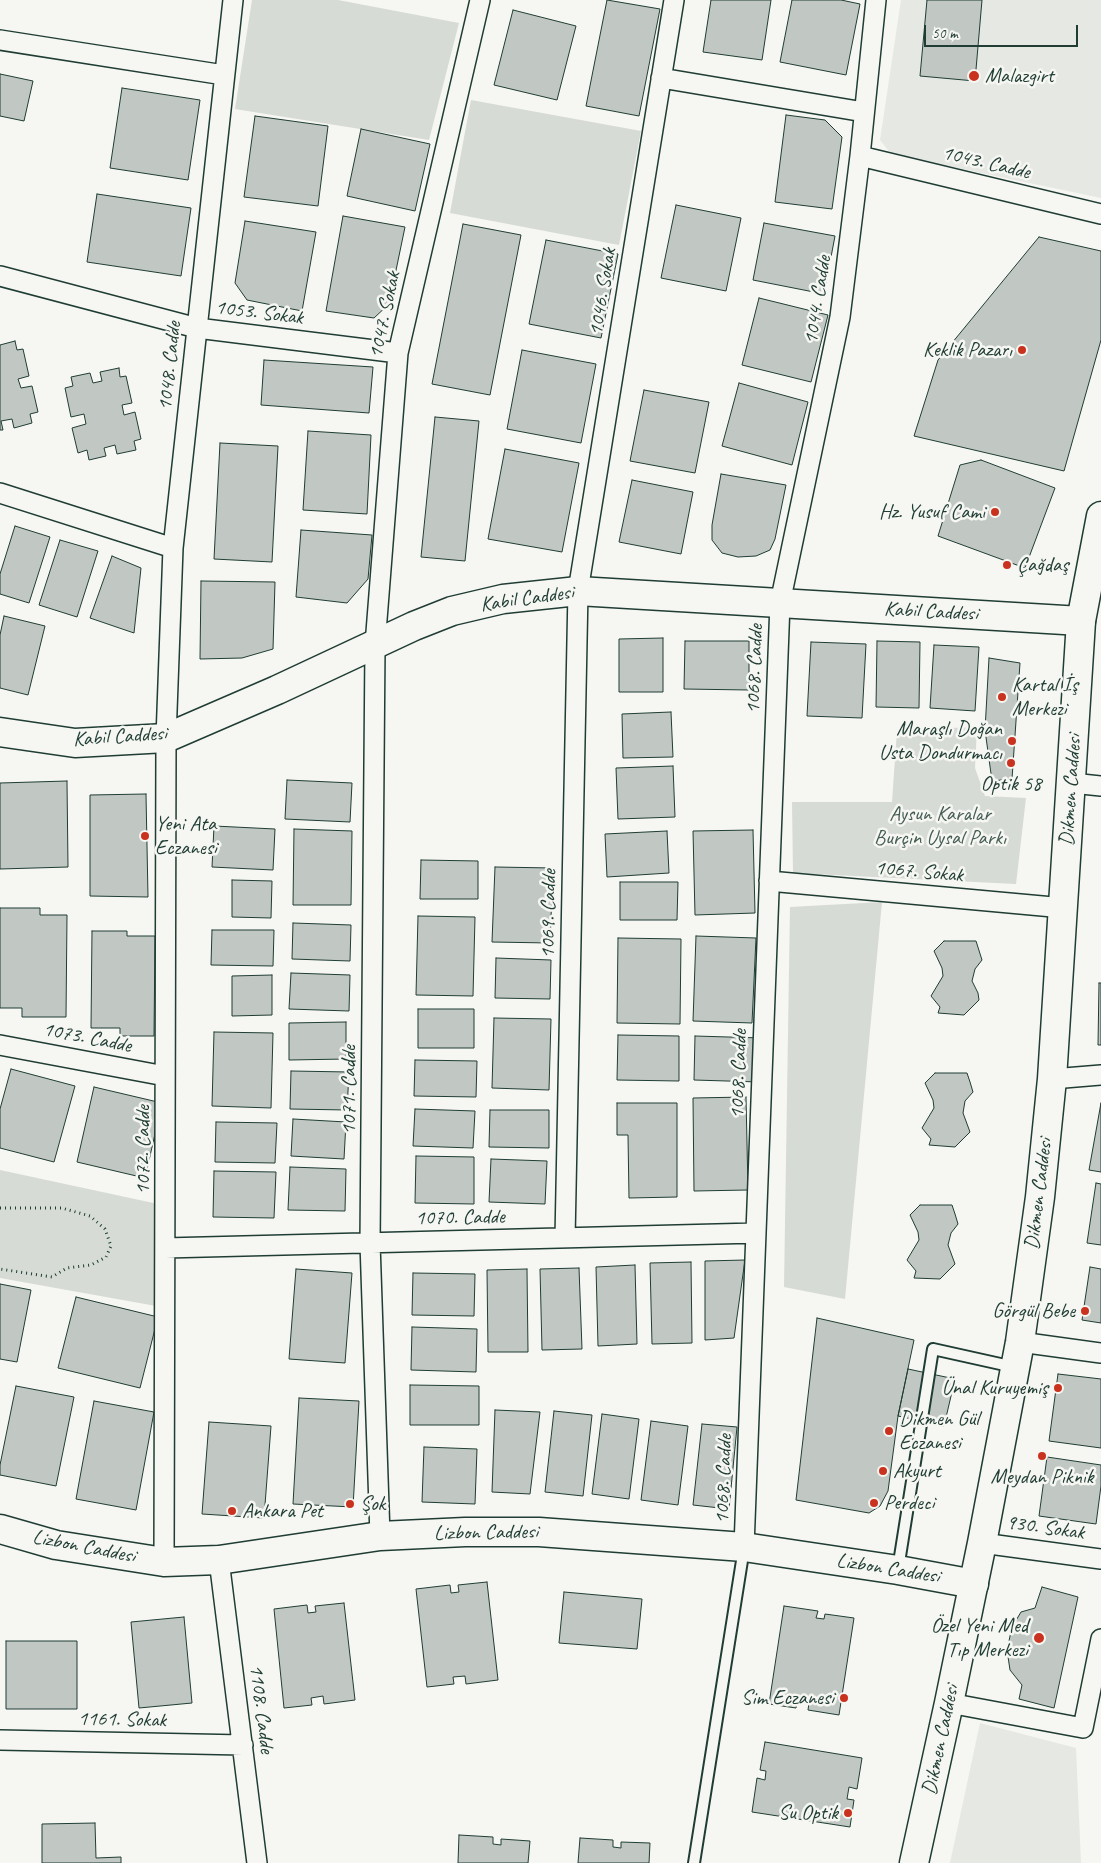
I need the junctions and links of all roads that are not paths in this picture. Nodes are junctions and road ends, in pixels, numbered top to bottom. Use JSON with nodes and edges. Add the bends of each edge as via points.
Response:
{"nodes":[{"id":1,"x":233,"y":0,"type":"edge"},
{"id":2,"x":480,"y":0,"type":"edge"},
{"id":3,"x":674,"y":0,"type":"edge"},
{"id":4,"x":876,"y":0,"type":"edge"},
{"id":5,"x":0,"y":40,"type":"edge"},
{"id":6,"x":224,"y":75,"type":"junction"},
{"id":7,"x":661,"y":78,"type":"junction"},
{"id":8,"x":864,"y":112,"type":"junction"},
{"id":9,"x":860,"y":156,"type":"junction"},
{"id":10,"x":1101,"y":214,"type":"edge"},
{"id":11,"x":0,"y":276,"type":"edge"},
{"id":12,"x":197,"y":328,"type":"junction"},
{"id":13,"x":398,"y":353,"type":"junction"},
{"id":14,"x":0,"y":493,"type":"edge"},
{"id":15,"x":1101,"y":516,"type":"edge"},
{"id":16,"x":173,"y":548,"type":"junction"},
{"id":17,"x":578,"y":591,"type":"junction"},
{"id":18,"x":780,"y":603,"type":"junction"},
{"id":19,"x":1081,"y":621,"type":"junction"},
{"id":20,"x":374,"y":645,"type":"junction"},
{"id":21,"x":0,"y":732,"type":"edge"},
{"id":22,"x":166,"y":738,"type":"junction"},
{"id":23,"x":1072,"y":783,"type":"junction"},
{"id":24,"x":1101,"y":786,"type":"edge"},
{"id":25,"x":769,"y":881,"type":"junction"},
{"id":26,"x":1064,"y":908,"type":"junction"},
{"id":27,"x":0,"y":1045,"type":"edge"},
{"id":28,"x":1101,"y":1075,"type":"edge"},
{"id":29,"x":165,"y":1076,"type":"junction"},
{"id":30,"x":1052,"y":1079,"type":"junction"},
{"id":31,"x":756,"y":1233,"type":"junction"},
{"id":32,"x":566,"y":1238,"type":"junction"},
{"id":33,"x":370,"y":1243,"type":"junction"},
{"id":34,"x":165,"y":1248,"type":"junction"},
{"id":35,"x":1101,"y":1353,"type":"edge"},
{"id":36,"x":1017,"y":1355,"type":"junction"},
{"id":37,"x":0,"y":1529,"type":"edge"},
{"id":38,"x":380,"y":1536,"type":"junction"},
{"id":39,"x":982,"y":1543,"type":"junction"},
{"id":40,"x":744,"y":1547,"type":"junction"},
{"id":41,"x":1101,"y":1559,"type":"edge"},
{"id":42,"x":219,"y":1560,"type":"junction"},
{"id":43,"x":164,"y":1562,"type":"junction"},
{"id":44,"x":898,"y":1570,"type":"junction"},
{"id":45,"x":974,"y":1584,"type":"junction"},
{"id":46,"x":1101,"y":1639,"type":"edge"},
{"id":47,"x":949,"y":1703,"type":"junction"},
{"id":48,"x":0,"y":1740,"type":"edge"},
{"id":49,"x":243,"y":1745,"type":"junction"},
{"id":50,"x":256,"y":1863,"type":"edge"},
{"id":51,"x":694,"y":1863,"type":"edge"},
{"id":52,"x":914,"y":1863,"type":"edge"}],
"edges":[{"from":1,"to":6,"type":"street","name":"1048. Cadde"},
{"from":2,"to":13,"type":"street","name":"1047. Sokak"},
{"from":3,"to":7,"type":"street","name":"1046. Sokak"},
{"from":4,"to":8,"type":"street","name":"1044. Cadde"},
{"from":5,"to":6,"type":"street"},
{"from":6,"to":12,"type":"street","name":"1048. Cadde"},
{"from":7,"to":8,"type":"street"},
{"from":7,"to":17,"type":"street","name":"1046. Sokak"},
{"from":8,"to":9,"type":"street","name":"1044. Cadde"},
{"from":9,"to":10,"type":"street","name":"1043. Cadde"},
{"from":9,"to":18,"type":"street","name":"1044. Cadde","via":[[840,317]]},
{"from":11,"to":12,"type":"street","name":"1053. Sokak"},
{"from":12,"to":13,"type":"street","name":"1053. Sokak"},
{"from":12,"to":16,"type":"street","name":"1048. Cadde"},
{"from":13,"to":20,"type":"street","name":"1047. Sokak"},
{"from":14,"to":16,"type":"street"},
{"from":15,"to":19,"type":"main road","name":"Dikmen Caddesi"},
{"from":16,"to":22,"type":"street","name":"1048. Cadde"},
{"from":17,"to":18,"type":"main road","name":"Kabil Caddesi"},
{"from":17,"to":20,"type":"main road","name":"Kabil Caddesi","via":[[503,599],[452,611]]},
{"from":17,"to":32,"type":"street","name":"1069. Cadde"},
{"from":18,"to":19,"type":"main road","name":"Kabil Caddesi"},
{"from":18,"to":25,"type":"street","name":"1068. Cadde"},
{"from":19,"to":23,"type":"main road","name":"Dikmen Caddesi"},
{"from":20,"to":22,"type":"main road","name":"Kabil Caddesi"},
{"from":20,"to":33,"type":"street","name":"1071. Cadde"},
{"from":21,"to":22,"type":"main road","name":"Kabil Caddesi","via":[[75,743]]},
{"from":22,"to":29,"type":"street","name":"1072. Cadde"},
{"from":23,"to":24,"type":"street"},
{"from":23,"to":26,"type":"main road","name":"Dikmen Caddesi"},
{"from":25,"to":26,"type":"street","name":"1067. Sokak"},
{"from":25,"to":31,"type":"street","name":"1068. Cadde"},
{"from":26,"to":30,"type":"main road","name":"Dikmen Caddesi"},
{"from":27,"to":29,"type":"street","name":"1073. Cadde"},
{"from":28,"to":30,"type":"street"},
{"from":29,"to":34,"type":"street","name":"1072. Cadde"},
{"from":30,"to":36,"type":"main road","name":"Dikmen Caddesi","via":[[1040,1196]]},
{"from":31,"to":32,"type":"street","name":"1070. Cadde"},
{"from":31,"to":40,"type":"street","name":"1068. Cadde"},
{"from":32,"to":33,"type":"street","name":"1070. Cadde"},
{"from":33,"to":34,"type":"street","name":"1070. Cadde"},
{"from":33,"to":38,"type":"street","name":"1071. Cadde"},
{"from":34,"to":43,"type":"street","name":"1072. Cadde"},
{"from":35,"to":36,"type":"street"},
{"from":36,"to":39,"type":"main road","name":"Dikmen Caddesi"},
{"from":36,"to":44,"type":"lane","via":[[933,1349]]},
{"from":37,"to":43,"type":"main road","name":"Lizbon Caddesi","via":[[56,1545]]},
{"from":38,"to":40,"type":"main road","name":"Lizbon Caddesi","via":[[540,1532]]},
{"from":38,"to":42,"type":"main road","name":"Lizbon Caddesi"},
{"from":39,"to":41,"type":"street","name":"930. Sokak"},
{"from":39,"to":45,"type":"main road","name":"Dikmen Caddesi"},
{"from":40,"to":44,"type":"main road","name":"Lizbon Caddesi"},
{"from":40,"to":51,"type":"lane"},
{"from":42,"to":43,"type":"main road","name":"Lizbon Caddesi"},
{"from":42,"to":49,"type":"street","name":"1108. Cadde"},
{"from":44,"to":45,"type":"main road","name":"Lizbon Caddesi"},
{"from":45,"to":47,"type":"main road","name":"Dikmen Caddesi"},
{"from":46,"to":47,"type":"street","via":[[1083,1728]]},
{"from":47,"to":52,"type":"main road","name":"Dikmen Caddesi"},
{"from":48,"to":49,"type":"street","name":"1161. Sokak"},
{"from":49,"to":50,"type":"street","name":"1108. Cadde"}]}
